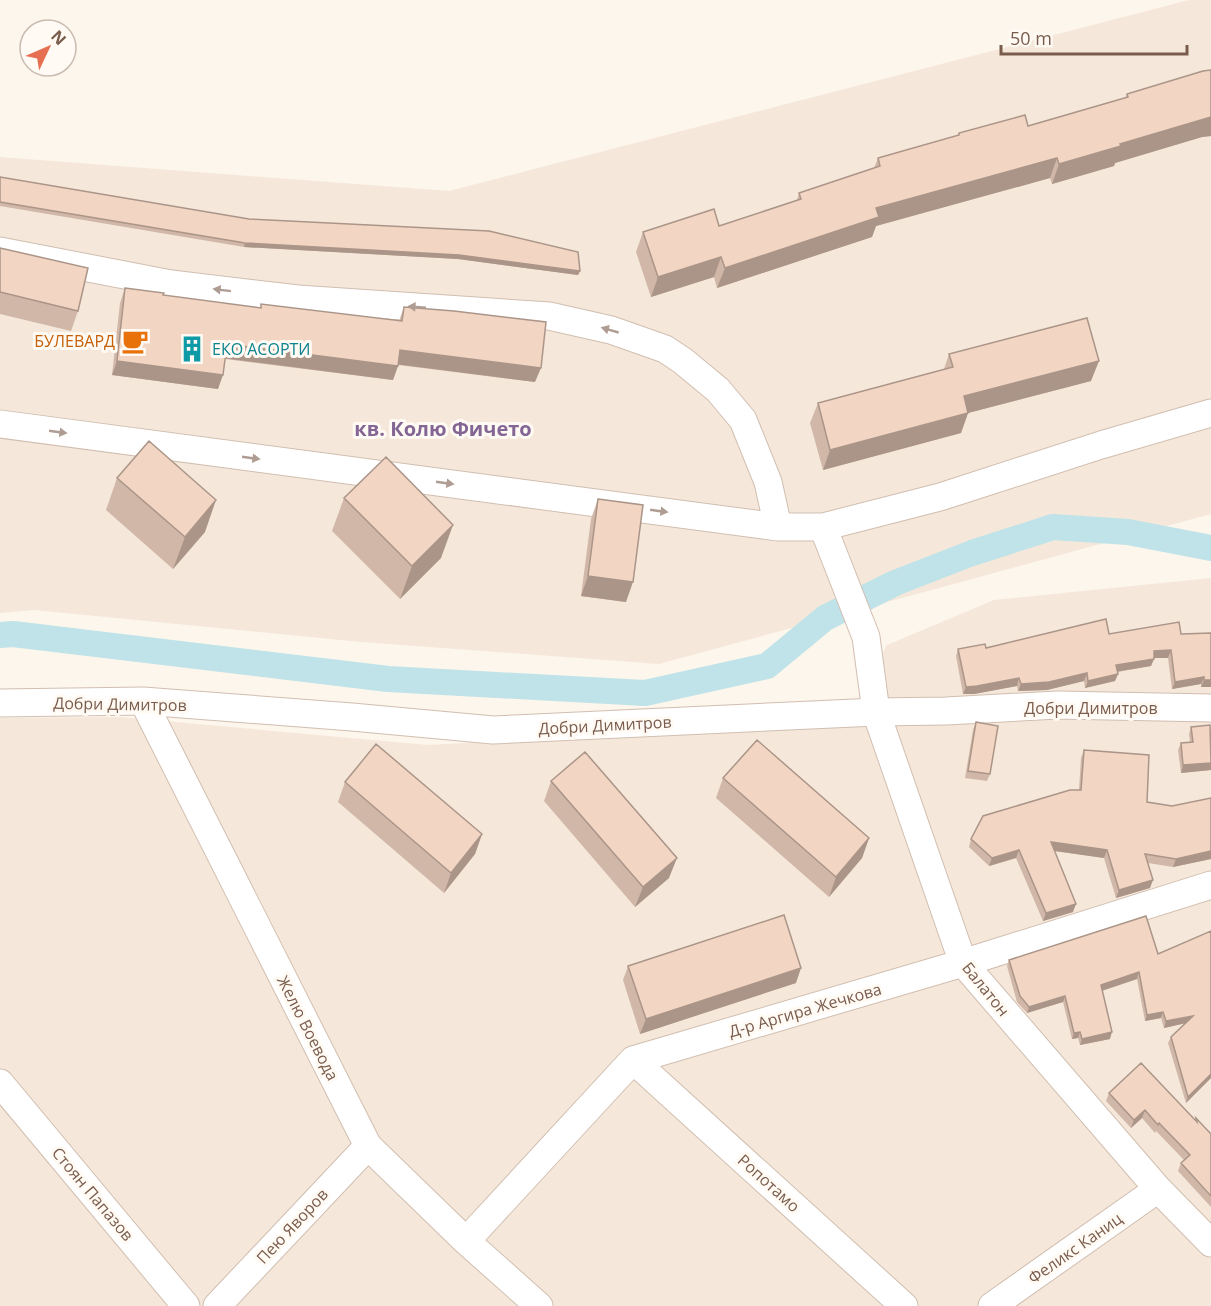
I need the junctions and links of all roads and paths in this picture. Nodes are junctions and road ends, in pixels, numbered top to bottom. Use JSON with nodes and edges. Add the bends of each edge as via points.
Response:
{"nodes":[{"id":1,"x":0,"y":251,"type":"edge"},
{"id":2,"x":1211,"y":413,"type":"edge"},
{"id":3,"x":0,"y":424,"type":"edge"},
{"id":4,"x":778,"y":527,"type":"junction"},
{"id":5,"x":823,"y":527,"type":"junction"},
{"id":6,"x":143,"y":701,"type":"junction"},
{"id":7,"x":0,"y":703,"type":"edge"},
{"id":8,"x":1211,"y":708,"type":"edge"},
{"id":9,"x":876,"y":712,"type":"junction"},
{"id":10,"x":1211,"y":885,"type":"edge"},
{"id":11,"x":963,"y":963,"type":"junction"},
{"id":12,"x":633,"y":1060,"type":"junction"},
{"id":13,"x":0,"y":1083,"type":"edge"},
{"id":14,"x":368,"y":1146,"type":"junction"},
{"id":15,"x":1158,"y":1189,"type":"junction"},
{"id":16,"x":466,"y":1241,"type":"junction"},
{"id":17,"x":1211,"y":1243,"type":"edge"},
{"id":18,"x":186,"y":1306,"type":"edge"},
{"id":19,"x":217,"y":1306,"type":"edge"},
{"id":20,"x":539,"y":1306,"type":"edge"},
{"id":21,"x":904,"y":1306,"type":"edge"},
{"id":22,"x":992,"y":1306,"type":"edge"}],
"edges":[{"from":4,"to":1,"type":"street","one_way":true,"via":[[768,482],[743,420],[718,390],[665,349],[611,330],[549,316],[252,294],[171,284]]},
{"from":2,"to":5,"type":"street","via":[[940,497]]},
{"from":3,"to":4,"type":"street","one_way":true},
{"from":4,"to":5,"type":"street"},
{"from":5,"to":9,"type":"street","name":"Балатон","via":[[866,637]]},
{"from":6,"to":7,"type":"street","name":"Добри Димитров"},
{"from":6,"to":9,"type":"street","name":"Добри Димитров","via":[[493,730]]},
{"from":6,"to":14,"type":"street","name":"Желю Воевода"},
{"from":8,"to":9,"type":"street","name":"Добри Димитров","via":[[1057,705]]},
{"from":9,"to":11,"type":"street","name":"Балатон"},
{"from":10,"to":11,"type":"street","name":"Д-р Аргира Жечкова"},
{"from":11,"to":12,"type":"street","name":"Д-р Аргира Жечкова"},
{"from":11,"to":15,"type":"street","name":"Балатон"},
{"from":12,"to":16,"type":"street"},
{"from":12,"to":21,"type":"street","name":"Ропотамо"},
{"from":13,"to":18,"type":"street","name":"Стоян Папазов"},
{"from":14,"to":16,"type":"street","name":"Желю Воевода"},
{"from":14,"to":19,"type":"street","name":"Пею Яворов"},
{"from":15,"to":17,"type":"street","name":"Балатон"},
{"from":15,"to":22,"type":"street","name":"Феликс Каниц"},
{"from":16,"to":20,"type":"street","name":"Желю Воевода"}]}
